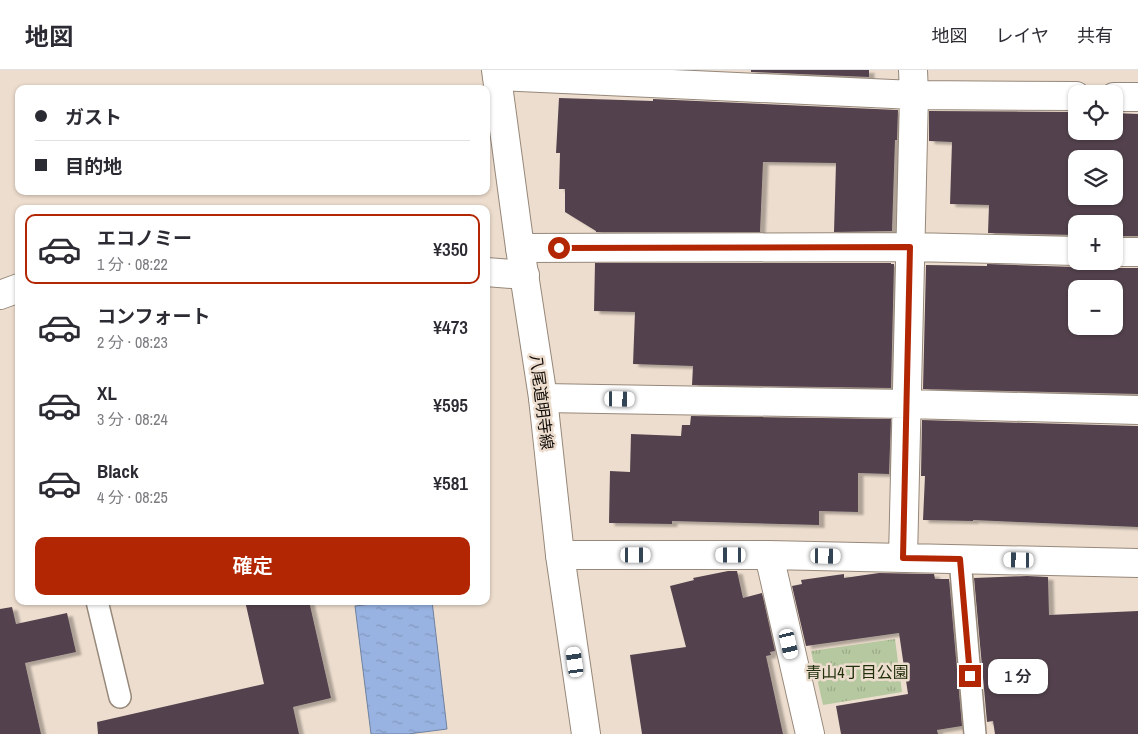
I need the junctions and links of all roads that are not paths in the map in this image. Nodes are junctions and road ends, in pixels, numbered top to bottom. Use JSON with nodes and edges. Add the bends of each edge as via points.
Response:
{"nodes":[{"id":1,"x":497,"y":73,"type":"edge"},
{"id":2,"x":913,"y":82,"type":"edge"},
{"id":3,"x":1068,"y":95,"type":"edge"},
{"id":4,"x":1123,"y":97,"type":"edge"},
{"id":5,"x":1138,"y":97,"type":"edge"},
{"id":6,"x":910,"y":247,"type":"junction"},
{"id":7,"x":520,"y":248,"type":"junction"},
{"id":8,"x":1068,"y":251,"type":"edge"},
{"id":9,"x":1123,"y":252,"type":"edge"},
{"id":10,"x":1138,"y":252,"type":"edge"},
{"id":11,"x":490,"y":272,"type":"edge"},
{"id":12,"x":525,"y":275,"type":"junction"},
{"id":13,"x":15,"y":289,"type":"edge"},
{"id":14,"x":0,"y":295,"type":"edge"},
{"id":15,"x":543,"y":398,"type":"junction"},
{"id":16,"x":906,"y":404,"type":"junction"},
{"id":17,"x":1138,"y":410,"type":"edge"},
{"id":18,"x":560,"y":555,"type":"junction"},
{"id":19,"x":768,"y":555,"type":"junction"},
{"id":20,"x":903,"y":558,"type":"junction"},
{"id":21,"x":960,"y":559,"type":"junction"},
{"id":22,"x":1138,"y":563,"type":"edge"},
{"id":23,"x":98,"y":605,"type":"edge"},
{"id":24,"x":120,"y":697,"type":"dead end"},
{"id":25,"x":586,"y":734,"type":"edge"},
{"id":26,"x":810,"y":734,"type":"edge"},
{"id":27,"x":976,"y":734,"type":"edge"}],
"edges":[{"from":1,"to":2,"type":"street"},
{"from":1,"to":7,"type":"street","name":"八尾道明寺線"},
{"from":2,"to":3,"type":"street"},
{"from":2,"to":6,"type":"street"},
{"from":4,"to":5,"type":"street"},
{"from":6,"to":7,"type":"street"},
{"from":6,"to":8,"type":"street"},
{"from":6,"to":16,"type":"street"},
{"from":7,"to":12,"type":"street","name":"八尾道明寺線"},
{"from":9,"to":10,"type":"street"},
{"from":11,"to":12,"type":"street"},
{"from":12,"to":15,"type":"street","name":"八尾道明寺線"},
{"from":13,"to":14,"type":"street"},
{"from":15,"to":16,"type":"street"},
{"from":15,"to":18,"type":"street","name":"八尾道明寺線"},
{"from":16,"to":17,"type":"street"},
{"from":16,"to":20,"type":"street"},
{"from":18,"to":19,"type":"street"},
{"from":18,"to":25,"type":"street","name":"八尾道明寺線"},
{"from":19,"to":20,"type":"street"},
{"from":19,"to":26,"type":"street"},
{"from":20,"to":21,"type":"street"},
{"from":21,"to":22,"type":"street"},
{"from":21,"to":27,"type":"lane"},
{"from":23,"to":24,"type":"lane"}]}
